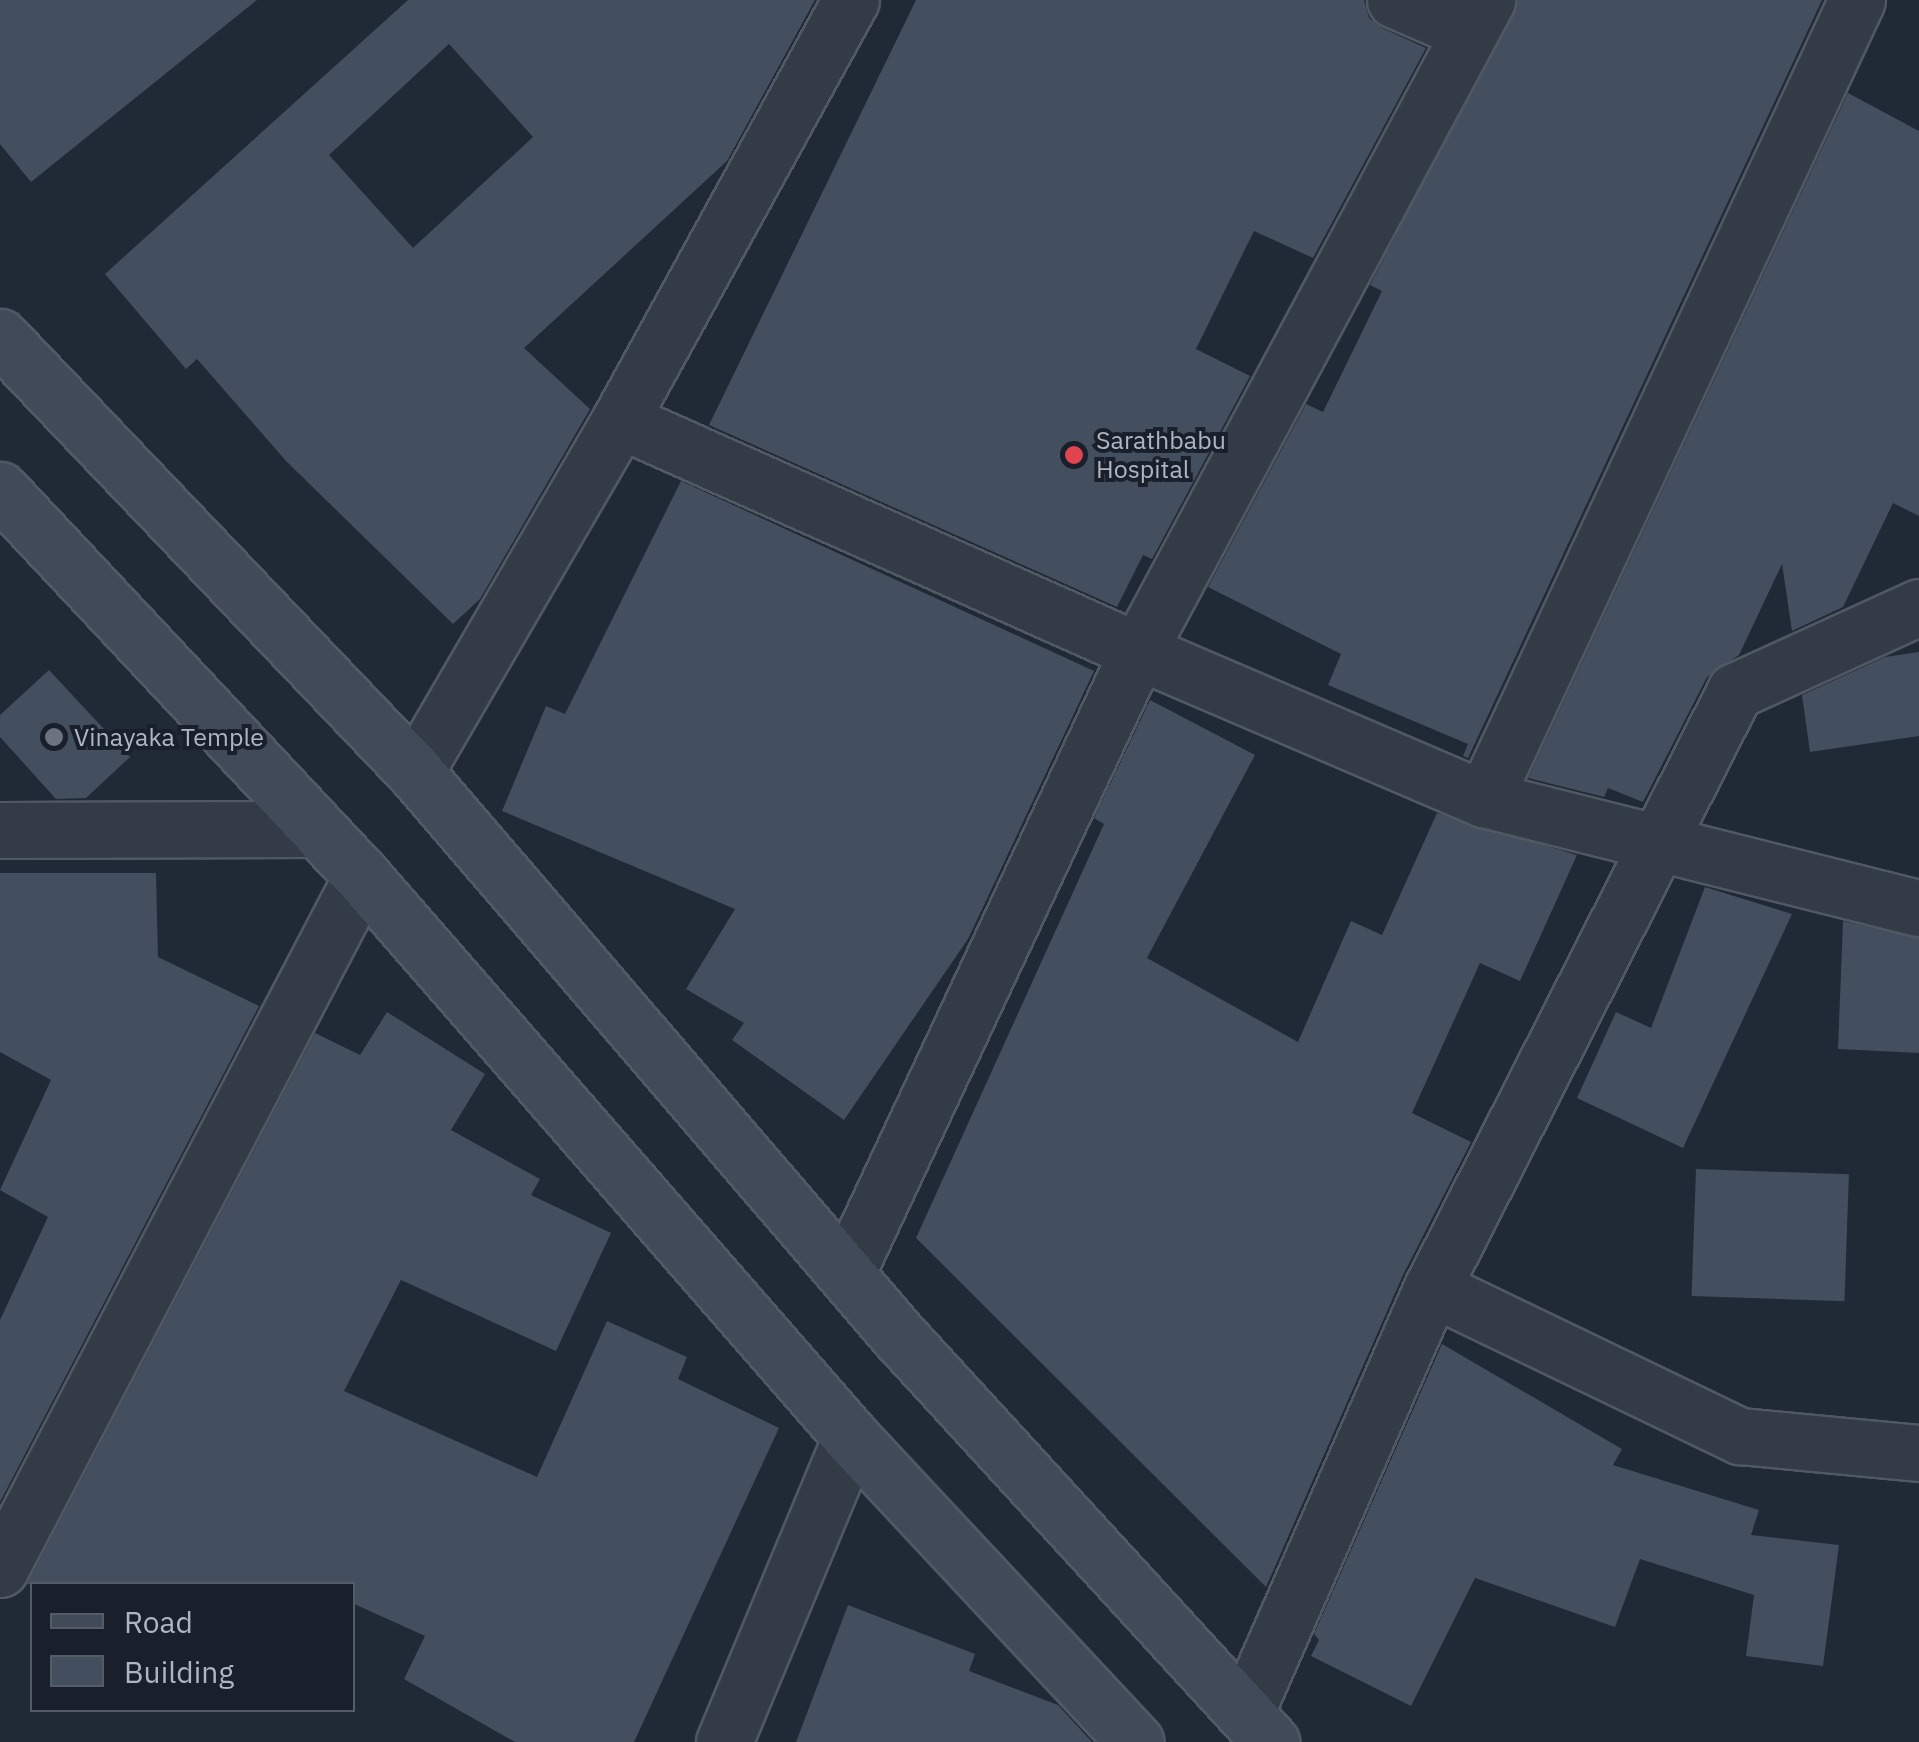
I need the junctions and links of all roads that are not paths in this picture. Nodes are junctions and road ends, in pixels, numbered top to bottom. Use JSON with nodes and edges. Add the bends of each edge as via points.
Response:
{"nodes":[{"id":1,"x":851,"y":0,"type":"edge"},
{"id":2,"x":1396,"y":0,"type":"edge"},
{"id":3,"x":1857,"y":0,"type":"edge"},
{"id":4,"x":1478,"y":16,"type":"edge"},
{"id":5,"x":0,"y":337,"type":"edge"},
{"id":6,"x":620,"y":420,"type":"junction"},
{"id":7,"x":0,"y":490,"type":"edge"},
{"id":8,"x":1919,"y":607,"type":"edge"},
{"id":9,"x":1138,"y":650,"type":"junction"},
{"id":10,"x":415,"y":772,"type":"junction"},
{"id":11,"x":1484,"y":799,"type":"junction"},
{"id":12,"x":315,"y":829,"type":"junction"},
{"id":13,"x":0,"y":830,"type":"edge"},
{"id":14,"x":1658,"y":842,"type":"junction"},
{"id":15,"x":362,"y":876,"type":"junction"},
{"id":16,"x":1919,"y":908,"type":"edge"},
{"id":17,"x":847,"y":1272,"type":"junction"},
{"id":18,"x":1432,"y":1288,"type":"junction"},
{"id":19,"x":851,"y":1437,"type":"junction"},
{"id":20,"x":1919,"y":1452,"type":"edge"},
{"id":21,"x":0,"y":1569,"type":"edge"},
{"id":22,"x":1258,"y":1727,"type":"edge"},
{"id":23,"x":724,"y":1742,"type":"edge"},
{"id":24,"x":1134,"y":1742,"type":"edge"}],
"edges":[{"from":1,"to":6,"type":"street"},
{"from":2,"to":4,"type":"street"},
{"from":3,"to":11,"type":"street"},
{"from":4,"to":9,"type":"street"},
{"from":5,"to":10,"type":"main road"},
{"from":6,"to":9,"type":"street"},
{"from":6,"to":10,"type":"street"},
{"from":7,"to":12,"type":"main road"},
{"from":8,"to":14,"type":"street","via":[[1735,691]]},
{"from":9,"to":11,"type":"street"},
{"from":9,"to":17,"type":"street"},
{"from":10,"to":17,"type":"main road","via":[[510,890]]},
{"from":11,"to":14,"type":"street"},
{"from":12,"to":13,"type":"street"},
{"from":12,"to":15,"type":"main road"},
{"from":14,"to":16,"type":"street"},
{"from":14,"to":18,"type":"street"},
{"from":15,"to":19,"type":"main road"},
{"from":15,"to":21,"type":"street"},
{"from":17,"to":22,"type":"main road"},
{"from":18,"to":20,"type":"street","via":[[1740,1436]]},
{"from":18,"to":22,"type":"street"},
{"from":19,"to":23,"type":"street"},
{"from":19,"to":24,"type":"main road"}]}
